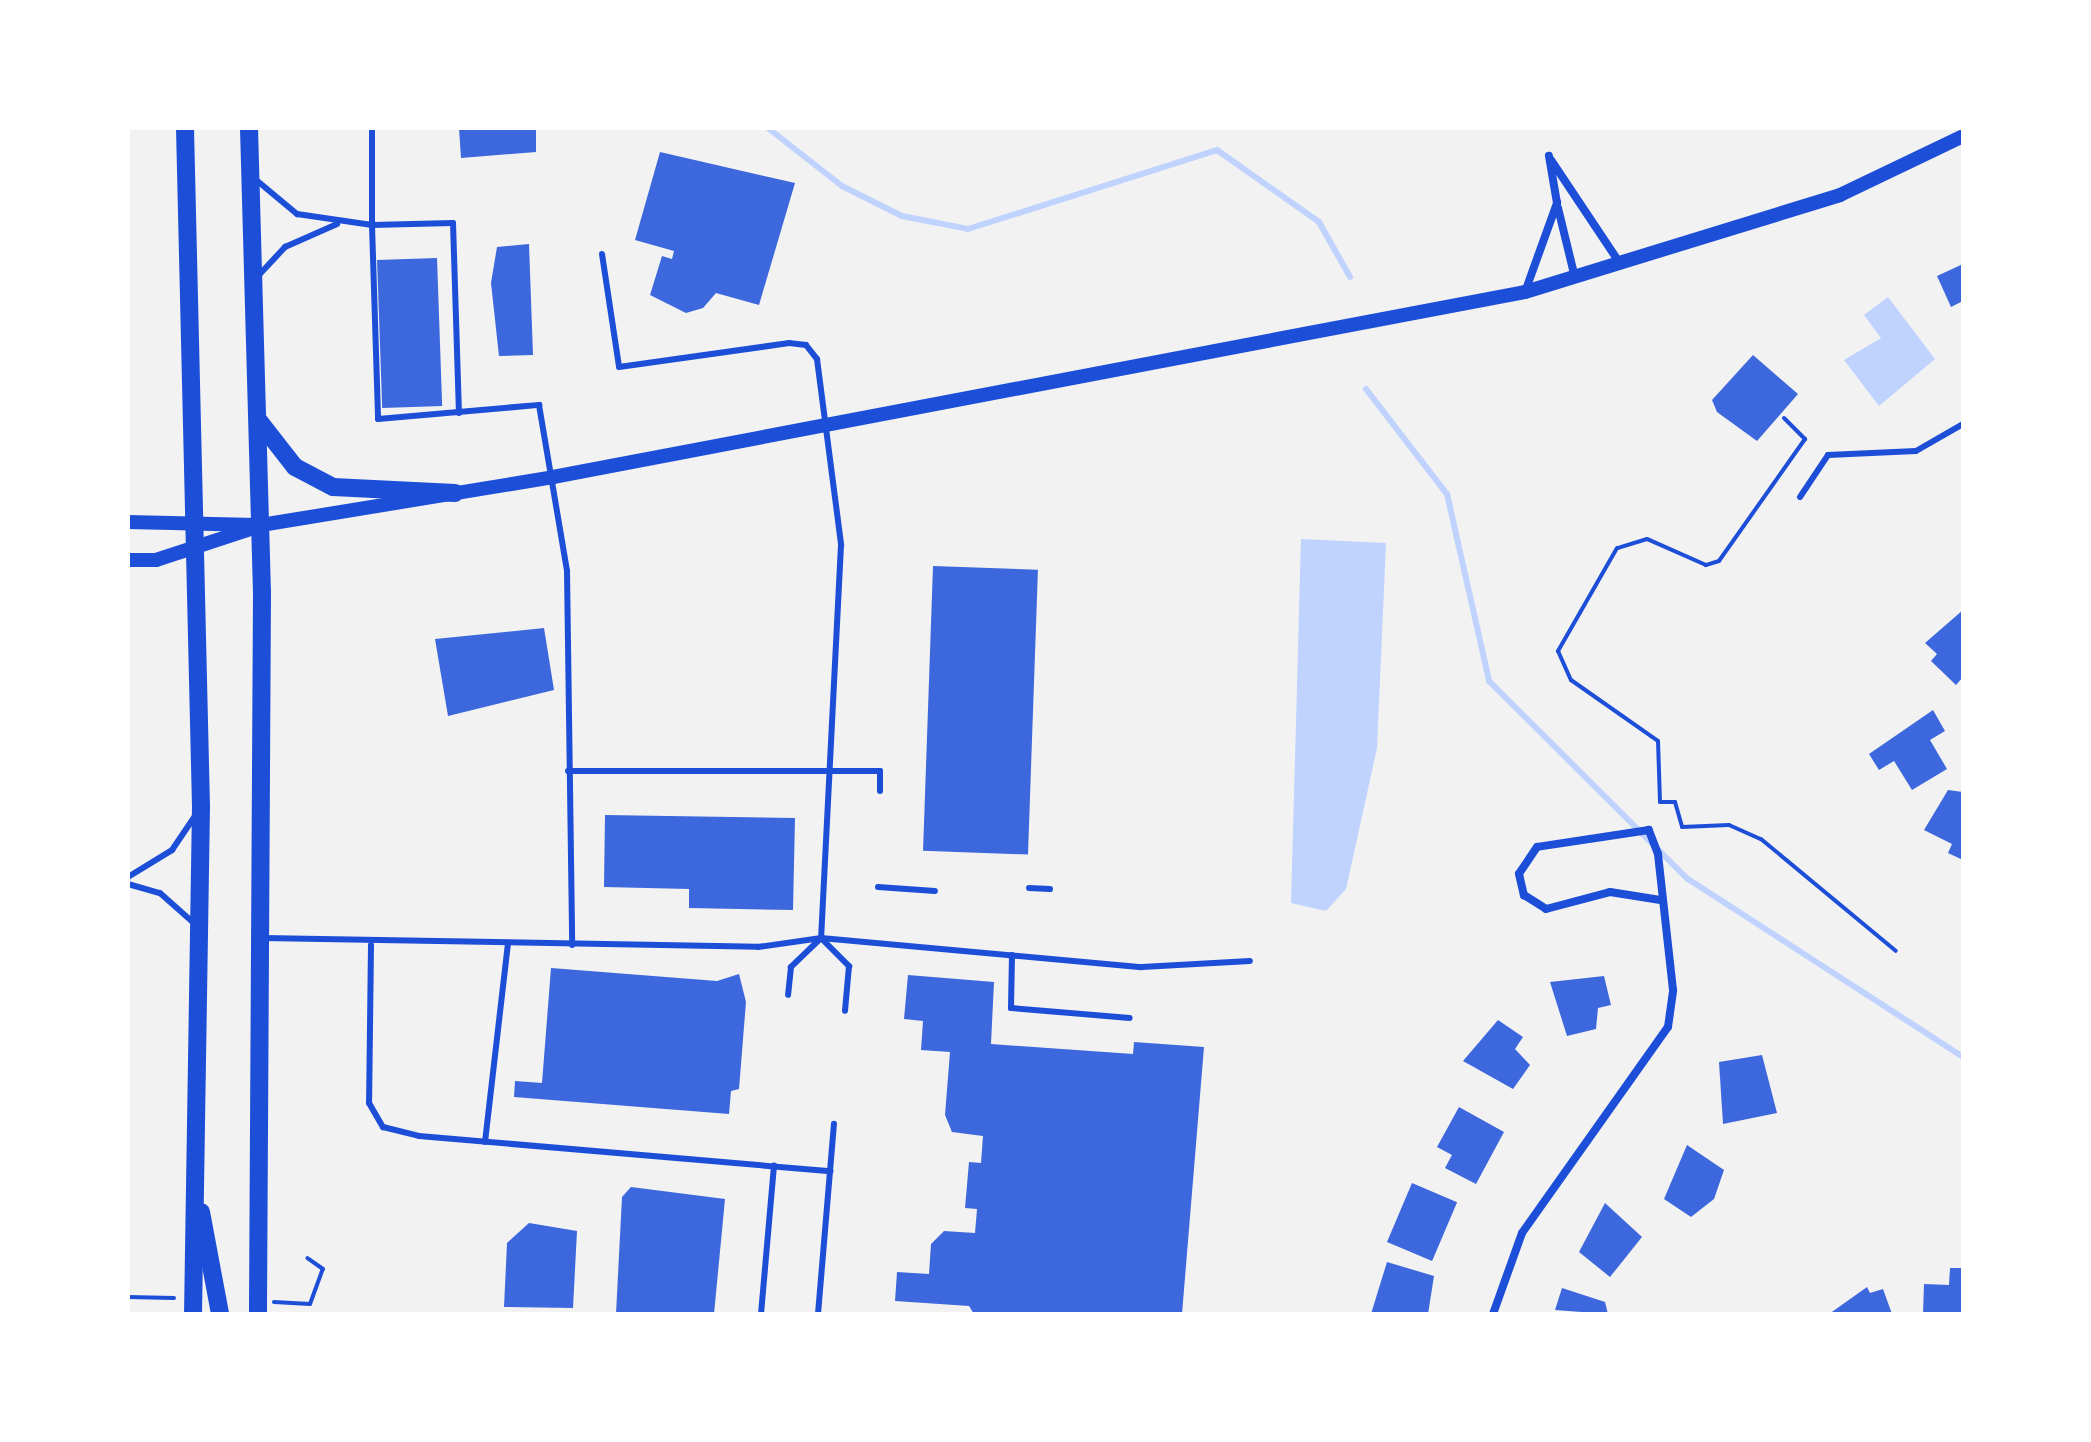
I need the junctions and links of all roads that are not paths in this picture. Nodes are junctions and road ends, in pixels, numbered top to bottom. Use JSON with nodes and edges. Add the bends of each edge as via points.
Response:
{"nodes":[{"id":1,"x":185,"y":128,"type":"edge"},
{"id":2,"x":249,"y":128,"type":"edge"},
{"id":3,"x":372,"y":128,"type":"edge"},
{"id":4,"x":1963,"y":136,"type":"edge"},
{"id":5,"x":251,"y":175,"type":"junction"},
{"id":6,"x":1557,"y":203,"type":"junction"},
{"id":7,"x":337,"y":224,"type":"junction"},
{"id":8,"x":372,"y":225,"type":"junction"},
{"id":9,"x":602,"y":254,"type":"dead end"},
{"id":10,"x":1622,"y":266,"type":"junction"},
{"id":11,"x":1575,"y":278,"type":"junction"},
{"id":12,"x":255,"y":279,"type":"junction"},
{"id":13,"x":1525,"y":292,"type":"junction"},
{"id":14,"x":459,"y":413,"type":"junction"},
{"id":15,"x":259,"y":421,"type":"junction"},
{"id":16,"x":1963,"y":424,"type":"edge"},
{"id":17,"x":829,"y":428,"type":"junction"},
{"id":18,"x":553,"y":477,"type":"junction"},
{"id":19,"x":455,"y":493,"type":"junction"},
{"id":20,"x":1800,"y":497,"type":"dead end"},
{"id":21,"x":128,"y":522,"type":"edge"},
{"id":22,"x":261,"y":525,"type":"junction"},
{"id":23,"x":199,"y":527,"type":"junction"},
{"id":24,"x":199,"y":549,"type":"junction"},
{"id":25,"x":128,"y":560,"type":"edge"},
{"id":26,"x":568,"y":771,"type":"junction"},
{"id":27,"x":828,"y":772,"type":"junction"},
{"id":28,"x":880,"y":791,"type":"dead end"},
{"id":29,"x":201,"y":806,"type":"junction"},
{"id":30,"x":128,"y":877,"type":"edge"},
{"id":31,"x":128,"y":884,"type":"edge"},
{"id":32,"x":878,"y":887,"type":"dead end"},
{"id":33,"x":1029,"y":888,"type":"dead end"},
{"id":34,"x":1050,"y":889,"type":"dead end"},
{"id":35,"x":935,"y":891,"type":"dead end"},
{"id":36,"x":1660,"y":900,"type":"junction"},
{"id":37,"x":199,"y":927,"type":"junction"},
{"id":38,"x":263,"y":938,"type":"junction"},
{"id":39,"x":821,"y":938,"type":"junction"},
{"id":40,"x":508,"y":944,"type":"junction"},
{"id":41,"x":371,"y":945,"type":"junction"},
{"id":42,"x":572,"y":945,"type":"junction"},
{"id":43,"x":1012,"y":955,"type":"junction"},
{"id":44,"x":1250,"y":961,"type":"dead end"},
{"id":45,"x":788,"y":995,"type":"dead end"},
{"id":46,"x":845,"y":1011,"type":"dead end"},
{"id":47,"x":1130,"y":1018,"type":"dead end"},
{"id":48,"x":834,"y":1124,"type":"dead end"},
{"id":49,"x":485,"y":1142,"type":"junction"},
{"id":50,"x":774,"y":1166,"type":"junction"},
{"id":51,"x":831,"y":1171,"type":"junction"},
{"id":52,"x":196,"y":1190,"type":"junction"},
{"id":53,"x":193,"y":1314,"type":"edge"},
{"id":54,"x":220,"y":1314,"type":"edge"},
{"id":55,"x":258,"y":1314,"type":"edge"},
{"id":56,"x":761,"y":1314,"type":"edge"},
{"id":57,"x":818,"y":1314,"type":"edge"},
{"id":58,"x":1493,"y":1314,"type":"edge"}],
"edges":[{"from":1,"to":23,"type":"highway"},
{"from":2,"to":5,"type":"highway"},
{"from":3,"to":8,"type":"lane"},
{"from":4,"to":10,"type":"street","via":[[1840,195]]},
{"from":5,"to":7,"type":"lane","via":[[297,214]]},
{"from":5,"to":12,"type":"highway"},
{"from":6,"to":10,"type":"street","via":[[1549,156]]},
{"from":6,"to":11,"type":"street"},
{"from":6,"to":13,"type":"street"},
{"from":7,"to":8,"type":"lane"},
{"from":7,"to":12,"type":"lane","via":[[285,247]]},
{"from":8,"to":14,"type":"lane","via":[[453,223]]},
{"from":8,"to":14,"type":"lane","via":[[378,419]]},
{"from":9,"to":17,"type":"lane","via":[[619,367],[806,345],[817,359]]},
{"from":10,"to":11,"type":"street"},
{"from":11,"to":13,"type":"street"},
{"from":12,"to":15,"type":"highway"},
{"from":13,"to":17,"type":"street"},
{"from":14,"to":18,"type":"lane","via":[[539,405]]},
{"from":15,"to":19,"type":"highway","via":[[295,467],[333,487]]},
{"from":15,"to":22,"type":"highway"},
{"from":16,"to":20,"type":"lane","via":[[1916,451],[1828,455]]},
{"from":17,"to":18,"type":"street"},
{"from":17,"to":27,"type":"lane","via":[[841,545]]},
{"from":18,"to":19,"type":"street"},
{"from":18,"to":26,"type":"lane","via":[[567,571]]},
{"from":19,"to":22,"type":"street"},
{"from":21,"to":23,"type":"street"},
{"from":22,"to":23,"type":"street"},
{"from":22,"to":24,"type":"street"},
{"from":22,"to":38,"type":"highway"},
{"from":23,"to":24,"type":"highway"},
{"from":24,"to":25,"type":"street"},
{"from":24,"to":29,"type":"highway"},
{"from":26,"to":27,"type":"lane"},
{"from":26,"to":42,"type":"lane"},
{"from":27,"to":28,"type":"lane","via":[[880,771]]},
{"from":27,"to":39,"type":"lane"},
{"from":29,"to":30,"type":"lane","via":[[172,850]]},
{"from":29,"to":37,"type":"highway"},
{"from":31,"to":37,"type":"lane","via":[[160,893]]},
{"from":32,"to":35,"type":"lane"},
{"from":33,"to":34,"type":"lane"},
{"from":36,"to":36,"type":"street","via":[[1649,830],[1537,847],[1519,874],[1524,895],[1546,909],[1610,892]]},
{"from":36,"to":58,"type":"street","via":[[1671,956],[1668,1027],[1522,1233]]},
{"from":37,"to":52,"type":"highway"},
{"from":38,"to":41,"type":"lane"},
{"from":38,"to":55,"type":"highway"},
{"from":39,"to":42,"type":"lane","via":[[758,947]]},
{"from":39,"to":43,"type":"lane"},
{"from":39,"to":45,"type":"lane","via":[[791,967]]},
{"from":39,"to":46,"type":"lane","via":[[849,966]]},
{"from":40,"to":41,"type":"lane"},
{"from":40,"to":42,"type":"lane"},
{"from":40,"to":49,"type":"lane"},
{"from":41,"to":49,"type":"lane","via":[[369,1103],[383,1127]]},
{"from":43,"to":44,"type":"lane","via":[[1142,967]]},
{"from":43,"to":47,"type":"lane","via":[[1011,1008]]},
{"from":48,"to":51,"type":"lane"},
{"from":49,"to":50,"type":"lane"},
{"from":50,"to":51,"type":"lane"},
{"from":50,"to":56,"type":"lane"},
{"from":51,"to":57,"type":"lane"},
{"from":52,"to":53,"type":"highway"},
{"from":52,"to":54,"type":"highway"}]}
